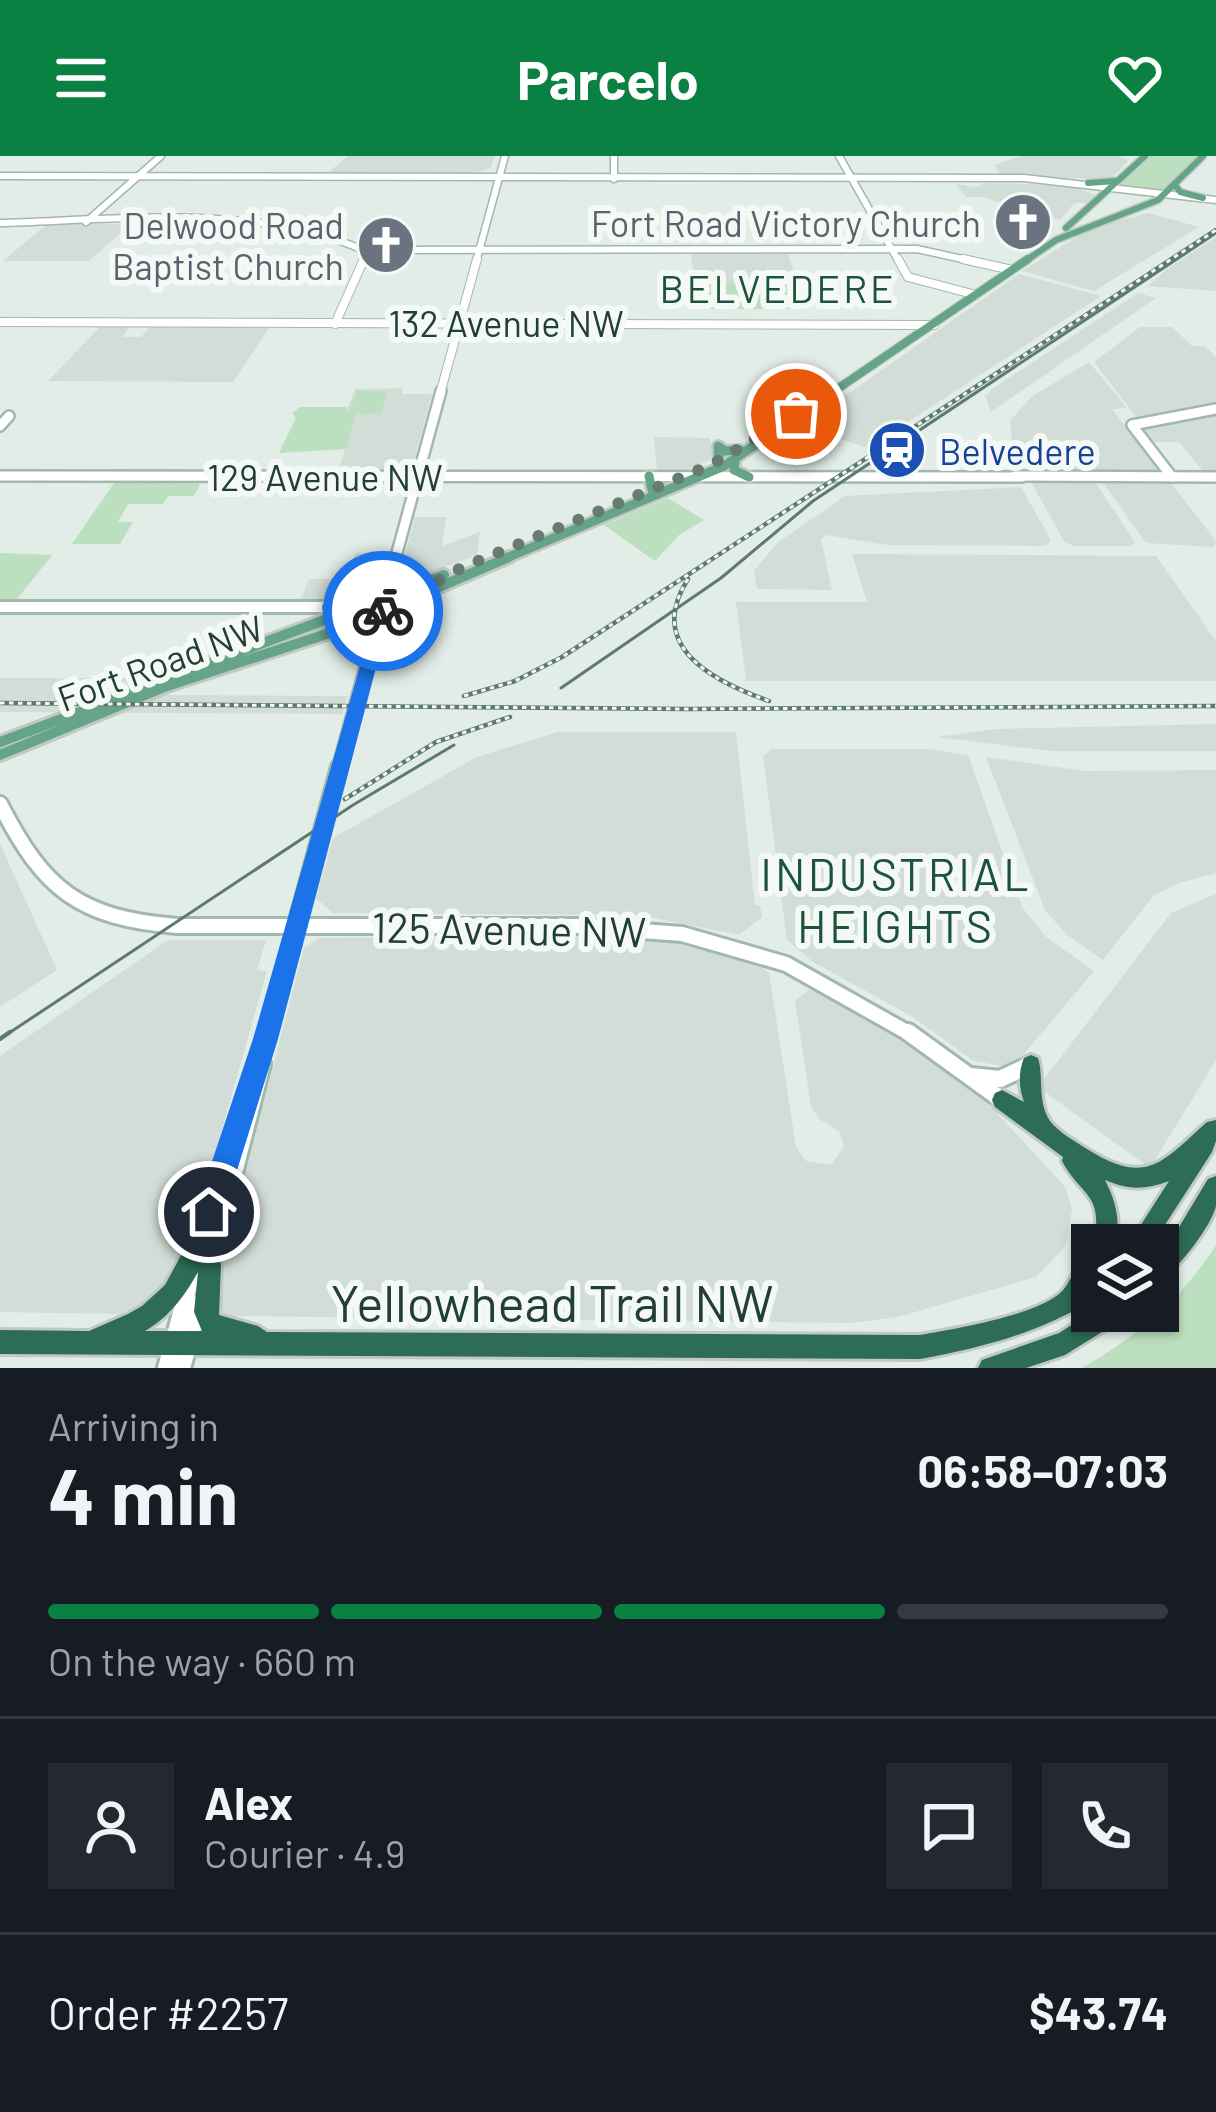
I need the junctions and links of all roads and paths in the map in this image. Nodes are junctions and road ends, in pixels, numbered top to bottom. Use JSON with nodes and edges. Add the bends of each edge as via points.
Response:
{"nodes":[{"id":1,"x":161,"y":156,"type":"edge"},
{"id":2,"x":503,"y":156,"type":"edge"},
{"id":3,"x":614,"y":156,"type":"edge"},
{"id":4,"x":839,"y":156,"type":"edge"},
{"id":5,"x":1203,"y":156,"type":"edge"},
{"id":6,"x":1144,"y":157,"type":"edge"},
{"id":7,"x":496,"y":176,"type":"junction"},
{"id":8,"x":552,"y":176,"type":"junction"},
{"id":9,"x":0,"y":177,"type":"edge"},
{"id":10,"x":138,"y":177,"type":"junction"},
{"id":11,"x":470,"y":177,"type":"junction"},
{"id":12,"x":437,"y":178,"type":"junction"},
{"id":13,"x":614,"y":178,"type":"junction"},
{"id":14,"x":1121,"y":178,"type":"junction"},
{"id":15,"x":853,"y":179,"type":"junction"},
{"id":16,"x":1037,"y":180,"type":"junction"},
{"id":17,"x":1086,"y":184,"type":"junction"},
{"id":18,"x":1175,"y":185,"type":"junction"},
{"id":19,"x":1112,"y":187,"type":"junction"},
{"id":20,"x":1166,"y":194,"type":"junction"},
{"id":21,"x":1103,"y":196,"type":"junction"},
{"id":22,"x":1203,"y":198,"type":"junction"},
{"id":23,"x":1216,"y":201,"type":"edge"},
{"id":24,"x":0,"y":223,"type":"edge"},
{"id":25,"x":85,"y":223,"type":"junction"},
{"id":26,"x":1053,"y":239,"type":"junction"},
{"id":27,"x":477,"y":249,"type":"junction"},
{"id":28,"x":892,"y":249,"type":"junction"},
{"id":29,"x":363,"y":250,"type":"junction"},
{"id":30,"x":1009,"y":270,"type":"junction"},
{"id":31,"x":973,"y":295,"type":"junction"},
{"id":32,"x":337,"y":320,"type":"junction"},
{"id":33,"x":0,"y":322,"type":"edge"},
{"id":34,"x":457,"y":322,"type":"junction"},
{"id":35,"x":926,"y":326,"type":"junction"},
{"id":36,"x":1216,"y":409,"type":"edge"},
{"id":37,"x":4,"y":416,"type":"edge"},
{"id":38,"x":0,"y":426,"type":"edge"},
{"id":39,"x":737,"y":456,"type":"junction"},
{"id":40,"x":0,"y":476,"type":"edge"},
{"id":41,"x":417,"y":476,"type":"junction"},
{"id":42,"x":649,"y":476,"type":"junction"},
{"id":43,"x":683,"y":477,"type":"junction"},
{"id":44,"x":702,"y":477,"type":"junction"},
{"id":45,"x":749,"y":477,"type":"junction"},
{"id":46,"x":1172,"y":477,"type":"junction"},
{"id":47,"x":1216,"y":477,"type":"edge"},
{"id":48,"x":652,"y":490,"type":"junction"},
{"id":49,"x":461,"y":568,"type":"junction"},
{"id":50,"x":387,"y":598,"type":"junction"},
{"id":51,"x":0,"y":607,"type":"edge"},
{"id":52,"x":382,"y":612,"type":"junction"},
{"id":53,"x":328,"y":614,"type":"junction"},
{"id":54,"x":339,"y":630,"type":"junction"},
{"id":55,"x":374,"y":643,"type":"junction"},
{"id":56,"x":291,"y":645,"type":"junction"},
{"id":57,"x":0,"y":742,"type":"edge"},
{"id":58,"x":0,"y":754,"type":"edge"},
{"id":59,"x":0,"y":804,"type":"edge"},
{"id":60,"x":296,"y":926,"type":"junction"},
{"id":61,"x":1031,"y":1064,"type":"joint"},
{"id":62,"x":970,"y":1076,"type":"junction"},
{"id":63,"x":1002,"y":1100,"type":"junction"},
{"id":64,"x":1042,"y":1125,"type":"junction"},
{"id":65,"x":1215,"y":1128,"type":"edge"},
{"id":66,"x":1216,"y":1187,"type":"edge"},
{"id":67,"x":1107,"y":1224,"type":"edge"},
{"id":68,"x":1153,"y":1224,"type":"edge"},
{"id":69,"x":1179,"y":1247,"type":"edge"},
{"id":70,"x":205,"y":1254,"type":"junction"},
{"id":71,"x":1070,"y":1301,"type":"edge"},
{"id":72,"x":1082,"y":1332,"type":"edge"},
{"id":73,"x":83,"y":1341,"type":"junction"},
{"id":74,"x":0,"y":1342,"type":"edge"},
{"id":75,"x":290,"y":1345,"type":"junction"},
{"id":76,"x":178,"y":1356,"type":"edge"},
{"id":77,"x":990,"y":1368,"type":"edge"}],
"edges":[{"from":1,"to":10,"type":"street"},
{"from":2,"to":7,"type":"street"},
{"from":3,"to":13,"type":"street"},
{"from":4,"to":15,"type":"street"},
{"from":5,"to":18,"type":"main road"},
{"from":6,"to":14,"type":"main road","name":"Fort Road NW","via":[[1128,158],[1136,164]]},
{"from":7,"to":8,"type":"street"},
{"from":7,"to":8,"type":"street"},
{"from":7,"to":11,"type":"street"},
{"from":7,"to":11,"type":"street"},
{"from":7,"to":12,"type":"street"},
{"from":7,"to":13,"type":"street"},
{"from":7,"to":27,"type":"street"},
{"from":8,"to":13,"type":"street"},
{"from":9,"to":10,"type":"street"},
{"from":10,"to":11,"type":"street"},
{"from":10,"to":12,"type":"street"},
{"from":10,"to":25,"type":"street"},
{"from":11,"to":12,"type":"street"},
{"from":13,"to":15,"type":"street"},
{"from":14,"to":17,"type":"main road"},
{"from":14,"to":19,"type":"main road","name":"Fort Road NW"},
{"from":15,"to":16,"type":"street"},
{"from":15,"to":16,"type":"street"},
{"from":15,"to":28,"type":"street"},
{"from":16,"to":17,"type":"street"},
{"from":17,"to":19,"type":"street"},
{"from":17,"to":21,"type":"main road"},
{"from":18,"to":20,"type":"main road"},
{"from":18,"to":22,"type":"main road"},
{"from":19,"to":20,"type":"street"},
{"from":19,"to":21,"type":"main road","name":"Fort Road NW"},
{"from":20,"to":22,"type":"street"},
{"from":20,"to":23,"type":"street"},
{"from":20,"to":26,"type":"main road","name":"Fort Road NW"},
{"from":21,"to":26,"type":"main road","name":"Fort Road NW"},
{"from":22,"to":23,"type":"street"},
{"from":24,"to":25,"type":"street"},
{"from":25,"to":29,"type":"street","via":[[280,226]]},
{"from":26,"to":30,"type":"main road","name":"Fort Road NW"},
{"from":27,"to":28,"type":"street"},
{"from":27,"to":29,"type":"street"},
{"from":27,"to":34,"type":"street"},
{"from":28,"to":30,"type":"street"},
{"from":28,"to":31,"type":"street","via":[[915,281]]},
{"from":29,"to":32,"type":"street"},
{"from":30,"to":31,"type":"main road","name":"Fort Road NW"},
{"from":31,"to":35,"type":"main road","name":"Fort Road NW"},
{"from":32,"to":33,"type":"street","name":"132 Avenue NW"},
{"from":32,"to":34,"type":"street","name":"132 Avenue NW"},
{"from":34,"to":35,"type":"street","name":"132 Avenue NW"},
{"from":34,"to":41,"type":"street"},
{"from":35,"to":39,"type":"main road","name":"Fort Road NW"},
{"from":36,"to":46,"type":"street","via":[[1132,425]]},
{"from":37,"to":38,"type":"street"},
{"from":39,"to":43,"type":"main road","name":"Fort Road NW"},
{"from":39,"to":44,"type":"main road","name":"Fort Road NW"},
{"from":39,"to":45,"type":"main road","via":[[734,470]]},
{"from":40,"to":41,"type":"street","name":"129 Avenue NW"},
{"from":41,"to":42,"type":"street","name":"129 Avenue NW"},
{"from":41,"to":50,"type":"street"},
{"from":42,"to":43,"type":"street","name":"129 Avenue NW"},
{"from":42,"to":48,"type":"main road"},
{"from":43,"to":44,"type":"street","name":"129 Avenue NW"},
{"from":43,"to":48,"type":"main road","name":"Fort Road NW"},
{"from":44,"to":45,"type":"street","name":"129 Avenue NW"},
{"from":44,"to":52,"type":"main road","name":"Fort Road NW"},
{"from":45,"to":46,"type":"street","name":"129 Avenue NW"},
{"from":46,"to":47,"type":"street","name":"129 Avenue NW"},
{"from":48,"to":49,"type":"main road","name":"Fort Road NW"},
{"from":49,"to":50,"type":"main road","name":"Fort Road NW"},
{"from":49,"to":52,"type":"main road"},
{"from":50,"to":52,"type":"street"},
{"from":50,"to":53,"type":"main road","name":"Fort Road NW"},
{"from":50,"to":56,"type":"main road"},
{"from":51,"to":53,"type":"street"},
{"from":52,"to":54,"type":"main road","name":"Fort Road NW"},
{"from":52,"to":55,"type":"street"},
{"from":53,"to":57,"type":"main road","name":"Fort Road NW"},
{"from":54,"to":55,"type":"main road"},
{"from":54,"to":56,"type":"main road","name":"Fort Road NW"},
{"from":55,"to":60,"type":"street"},
{"from":56,"to":58,"type":"main road","name":"Fort Road NW"},
{"from":59,"to":60,"type":"street","name":"125 Avenue NW","via":[[40,876],[92,910],[163,926]]},
{"from":60,"to":62,"type":"street","name":"125 Avenue NW","via":[[637,928],[710,939],[780,962],[884,1016]]},
{"from":60,"to":70,"type":"street","via":[[260,1081]]},
{"from":61,"to":62,"type":"street","via":[[1012,1076]]},
{"from":61,"to":64,"type":"highway","via":[[1030,1100]]},
{"from":62,"to":63,"type":"street","name":"125 Avenue NW"},
{"from":63,"to":64,"type":"highway"},
{"from":63,"to":67,"type":"highway","via":[[1094,1182]]},
{"from":64,"to":65,"type":"highway","via":[[1101,1169],[1141,1180],[1168,1170]]},
{"from":65,"to":68,"type":"highway"},
{"from":66,"to":69,"type":"highway"},
{"from":70,"to":73,"type":"highway","via":[[153,1316]]},
{"from":70,"to":75,"type":"highway","via":[[211,1324]]},
{"from":70,"to":76,"type":"street"},
{"from":71,"to":75,"type":"highway","name":"Yellowhead Trail NW","via":[[977,1338],[885,1348]]},
{"from":72,"to":77,"type":"highway"},
{"from":73,"to":74,"type":"highway","name":"Yellowhead Trail NW"},
{"from":73,"to":76,"type":"highway","name":"Yellowhead Trail NW"},
{"from":75,"to":76,"type":"highway","name":"Yellowhead Trail NW"}]}
